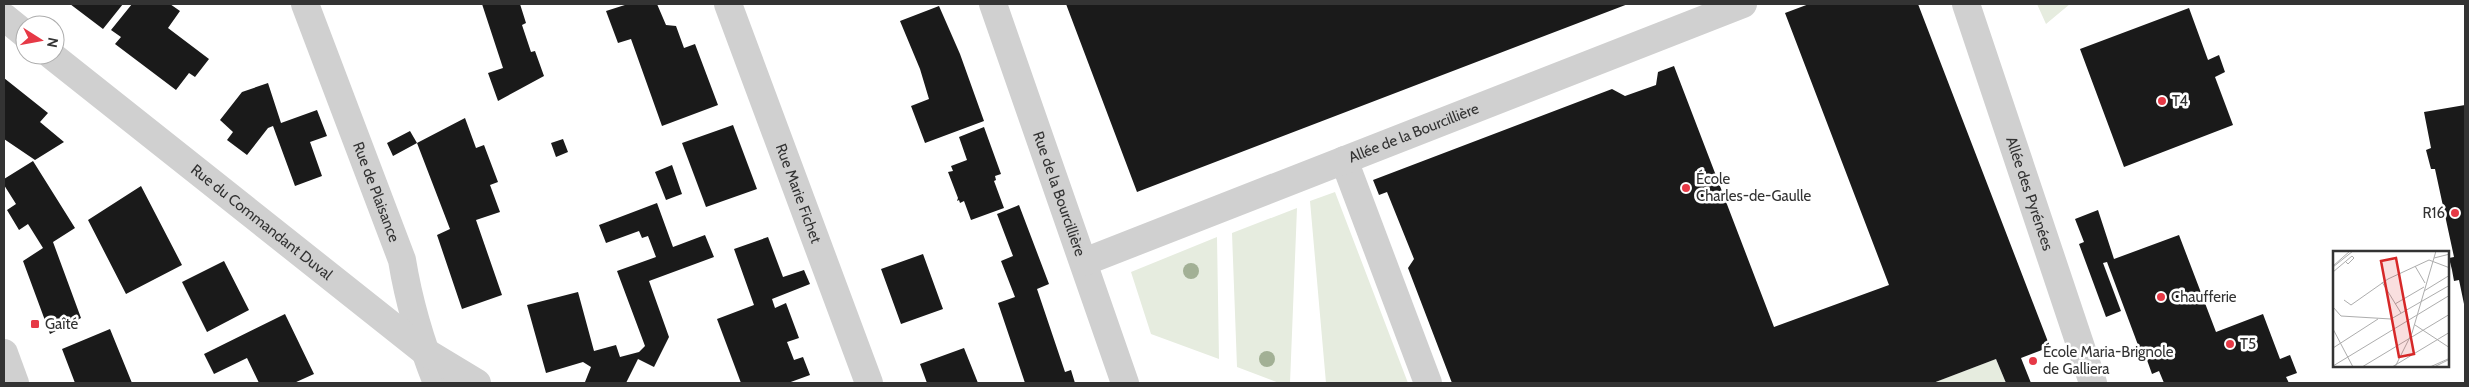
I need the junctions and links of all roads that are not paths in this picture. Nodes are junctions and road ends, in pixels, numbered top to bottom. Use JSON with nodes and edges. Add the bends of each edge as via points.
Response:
{"nodes":[{"id":1,"x":305,"y":4,"type":"edge"},
{"id":2,"x":728,"y":4,"type":"edge"},
{"id":3,"x":993,"y":4,"type":"edge"},
{"id":4,"x":1743,"y":4,"type":"edge"},
{"id":5,"x":1966,"y":4,"type":"edge"},
{"id":6,"x":4,"y":17,"type":"edge"},
{"id":7,"x":15,"y":26,"type":"edge"},
{"id":8,"x":64,"y":65,"type":"edge"},
{"id":9,"x":1344,"y":160,"type":"junction"},
{"id":10,"x":1084,"y":262,"type":"junction"},
{"id":11,"x":424,"y":351,"type":"junction"},
{"id":12,"x":4,"y":353,"type":"edge"},
{"id":13,"x":15,"y":383,"type":"edge"},
{"id":14,"x":437,"y":383,"type":"edge"},
{"id":15,"x":477,"y":383,"type":"edge"},
{"id":16,"x":869,"y":383,"type":"edge"},
{"id":17,"x":1125,"y":383,"type":"edge"},
{"id":18,"x":1428,"y":383,"type":"edge"},
{"id":19,"x":2094,"y":383,"type":"edge"}],
"edges":[{"from":1,"to":11,"type":"street","name":"Rue de Plaisance","via":[[402,260],[407,292]]},
{"from":2,"to":16,"type":"street","name":"Rue Marie Fichet"},
{"from":3,"to":10,"type":"street","name":"Rue de la Bourcillière"},
{"from":4,"to":9,"type":"street","name":"Allée de la Bourcillière"},
{"from":5,"to":19,"type":"street","name":"Allée des Pyrénées"},
{"from":6,"to":7,"type":"street"},
{"from":8,"to":11,"type":"street","name":"Rue du Commandant Duval"},
{"from":9,"to":10,"type":"street","name":"Allée de la Bourcillière"},
{"from":9,"to":18,"type":"street"},
{"from":10,"to":17,"type":"street","name":"Rue de la Bourcillière"},
{"from":11,"to":14,"type":"street","name":"Rue de Plaisance"},
{"from":11,"to":15,"type":"street","name":"Rue du Commandant Duval"},
{"from":12,"to":13,"type":"street"}]}
